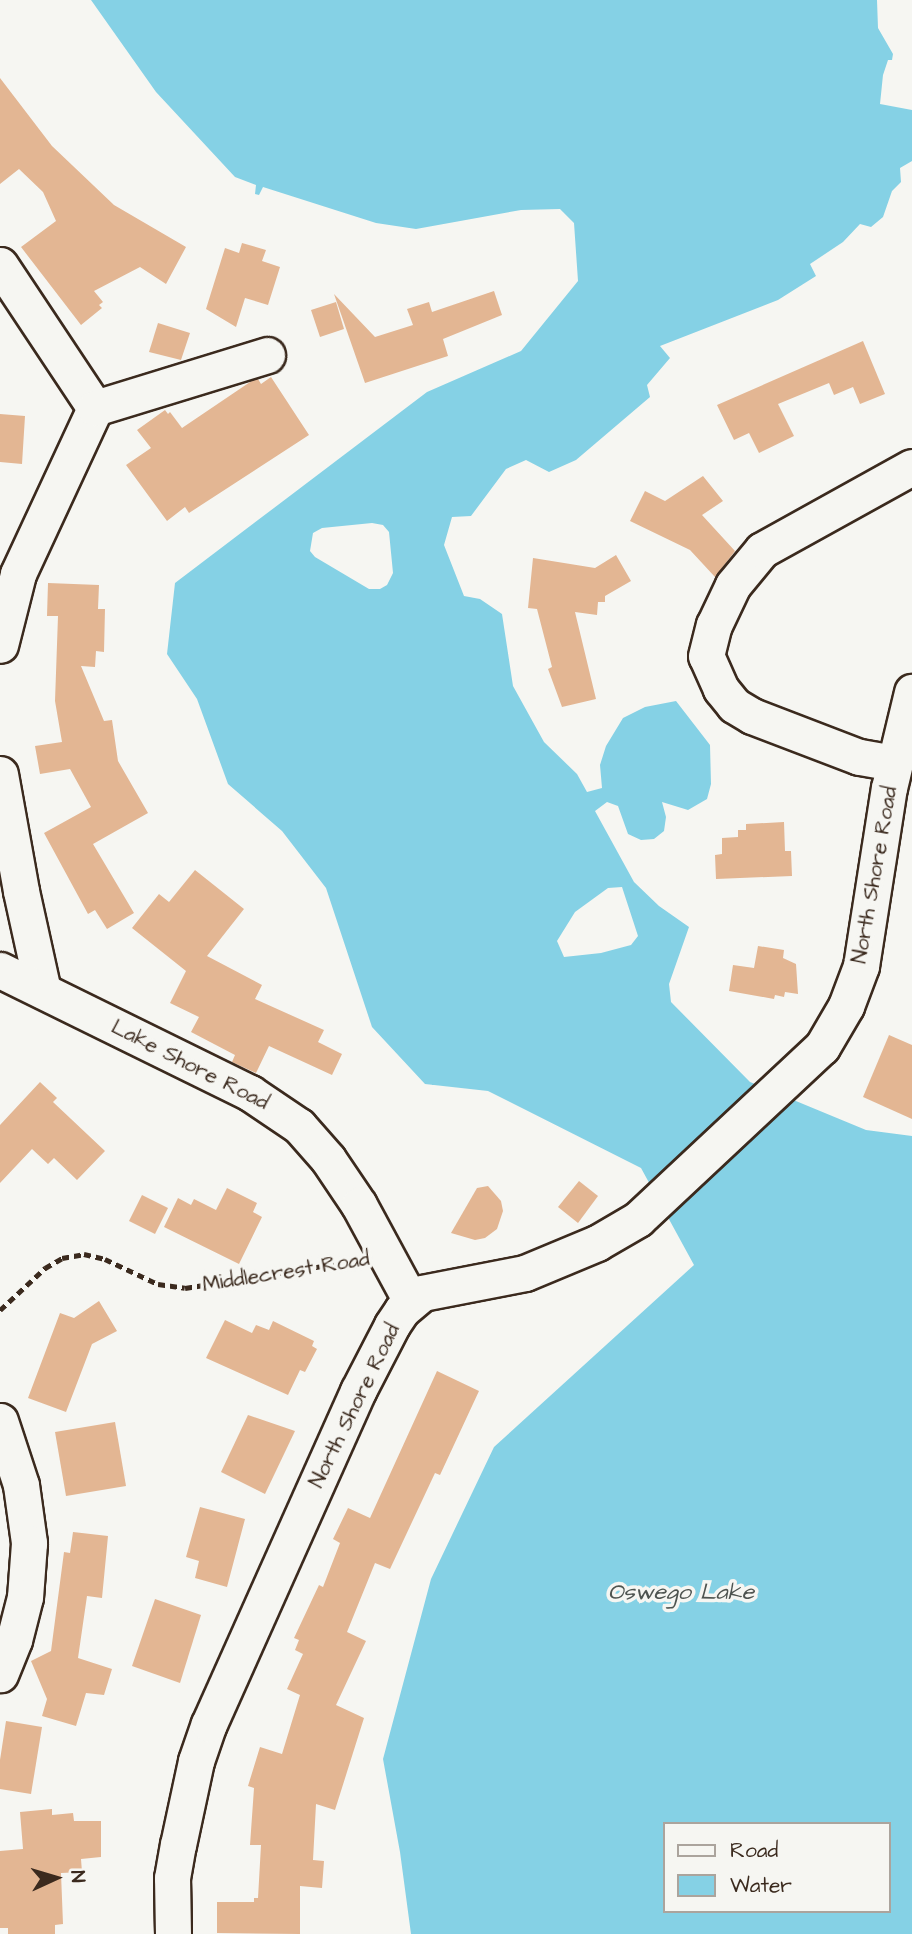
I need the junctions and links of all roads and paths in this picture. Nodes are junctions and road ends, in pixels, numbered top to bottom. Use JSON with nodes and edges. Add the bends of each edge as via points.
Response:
{"nodes":[{"id":1,"x":0,"y":265,"type":"edge"},
{"id":2,"x":267,"y":355,"type":"dead end"},
{"id":3,"x":96,"y":408,"type":"junction"},
{"id":4,"x":912,"y":467,"type":"edge"},
{"id":5,"x":0,"y":645,"type":"edge"},
{"id":6,"x":912,"y":692,"type":"edge"},
{"id":7,"x":894,"y":763,"type":"junction"},
{"id":8,"x":0,"y":775,"type":"edge"},
{"id":9,"x":0,"y":970,"type":"edge"},
{"id":10,"x":43,"y":991,"type":"junction"},
{"id":11,"x":387,"y":1255,"type":"junction"},
{"id":12,"x":411,"y":1301,"type":"junction"},
{"id":13,"x":0,"y":1310,"type":"edge"},
{"id":14,"x":0,"y":1421,"type":"edge"},
{"id":15,"x":0,"y":1674,"type":"edge"},
{"id":16,"x":173,"y":1934,"type":"edge"}],
"edges":[{"from":1,"to":3,"type":"street"},
{"from":2,"to":3,"type":"street"},
{"from":3,"to":5,"type":"street","via":[[18,574]]},
{"from":4,"to":7,"type":"street","via":[[762,550],[733,585],[714,625],[706,656],[734,705],[752,716],[859,757]]},
{"from":6,"to":7,"type":"street","name":"North Shore Road"},
{"from":7,"to":12,"type":"street","name":"North Shore Road","via":[[865,945],[854,986],[821,1047],[653,1208],[606,1238],[525,1273],[439,1288]]},
{"from":8,"to":10,"type":"street"},
{"from":9,"to":10,"type":"street","name":"Lake Shore Road"},
{"from":10,"to":11,"type":"street","name":"Lake Shore Road","via":[[250,1093],[299,1126],[328,1159]]},
{"from":11,"to":12,"type":"street","name":"Lake Shore Road"},
{"from":11,"to":13,"type":"path","name":"Middlecrest Road","via":[[185,1288],[158,1284],[106,1259],[83,1254],[62,1258],[45,1268]]},
{"from":12,"to":16,"type":"street","name":"North Shore Road","via":[[392,1325],[358,1391],[209,1724],[196,1761],[172,1878]]},
{"from":14,"to":15,"type":"street","via":[[21,1485],[29,1543],[25,1597]]}]}
